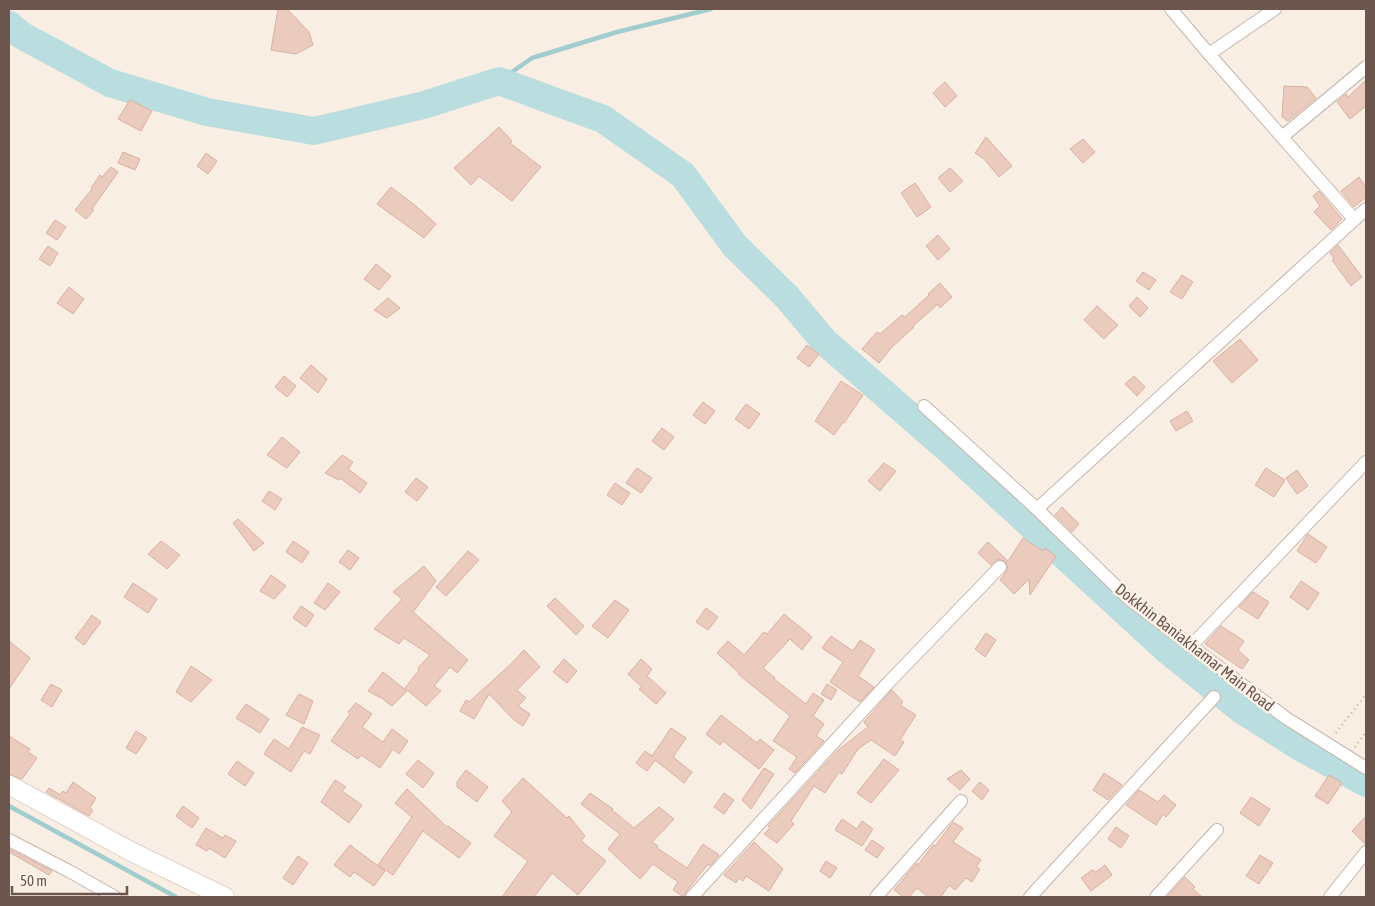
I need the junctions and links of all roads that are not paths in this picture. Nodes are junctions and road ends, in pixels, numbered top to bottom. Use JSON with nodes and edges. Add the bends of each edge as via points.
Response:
{"nodes":[{"id":1,"x":1171,"y":9,"type":"edge"},
{"id":2,"x":1276,"y":9,"type":"edge"},
{"id":3,"x":1209,"y":54,"type":"junction"},
{"id":4,"x":1366,"y":67,"type":"edge"},
{"id":5,"x":1282,"y":137,"type":"junction"},
{"id":6,"x":1366,"y":209,"type":"edge"},
{"id":7,"x":1354,"y":219,"type":"junction"},
{"id":8,"x":924,"y":406,"type":"dead end"},
{"id":9,"x":1366,"y":462,"type":"edge"},
{"id":10,"x":1037,"y":510,"type":"junction"},
{"id":11,"x":1000,"y":567,"type":"dead end"},
{"id":12,"x":1191,"y":646,"type":"junction"},
{"id":13,"x":1214,"y":697,"type":"dead end"},
{"id":14,"x":1366,"y":768,"type":"edge"},
{"id":15,"x":9,"y":785,"type":"edge"},
{"id":16,"x":962,"y":801,"type":"dead end"},
{"id":17,"x":1217,"y":830,"type":"dead end"},
{"id":18,"x":9,"y":840,"type":"edge"},
{"id":19,"x":1366,"y":852,"type":"edge"},
{"id":20,"x":222,"y":896,"type":"edge"},
{"id":21,"x":115,"y":897,"type":"edge"},
{"id":22,"x":692,"y":897,"type":"edge"},
{"id":23,"x":876,"y":897,"type":"edge"},
{"id":24,"x":1030,"y":897,"type":"edge"},
{"id":25,"x":1156,"y":897,"type":"edge"},
{"id":26,"x":1330,"y":897,"type":"edge"}],
"edges":[{"from":1,"to":3,"type":"street"},
{"from":2,"to":3,"type":"street"},
{"from":3,"to":5,"type":"street"},
{"from":4,"to":5,"type":"street"},
{"from":5,"to":7,"type":"street"},
{"from":6,"to":7,"type":"street"},
{"from":7,"to":10,"type":"street"},
{"from":8,"to":10,"type":"street","name":"Dokkhin Baniakhamar Main Road"},
{"from":9,"to":12,"type":"street"},
{"from":10,"to":12,"type":"street","name":"Dokkhin Baniakhamar Main Road","via":[[1129,599]]},
{"from":11,"to":22,"type":"street","via":[[888,683]]},
{"from":12,"to":14,"type":"street","name":"Dokkhin Baniakhamar Main Road","via":[[1286,718]]},
{"from":13,"to":24,"type":"street"},
{"from":15,"to":20,"type":"street"},
{"from":16,"to":23,"type":"street"},
{"from":17,"to":25,"type":"street"},
{"from":18,"to":21,"type":"street"},
{"from":19,"to":26,"type":"street"}]}
